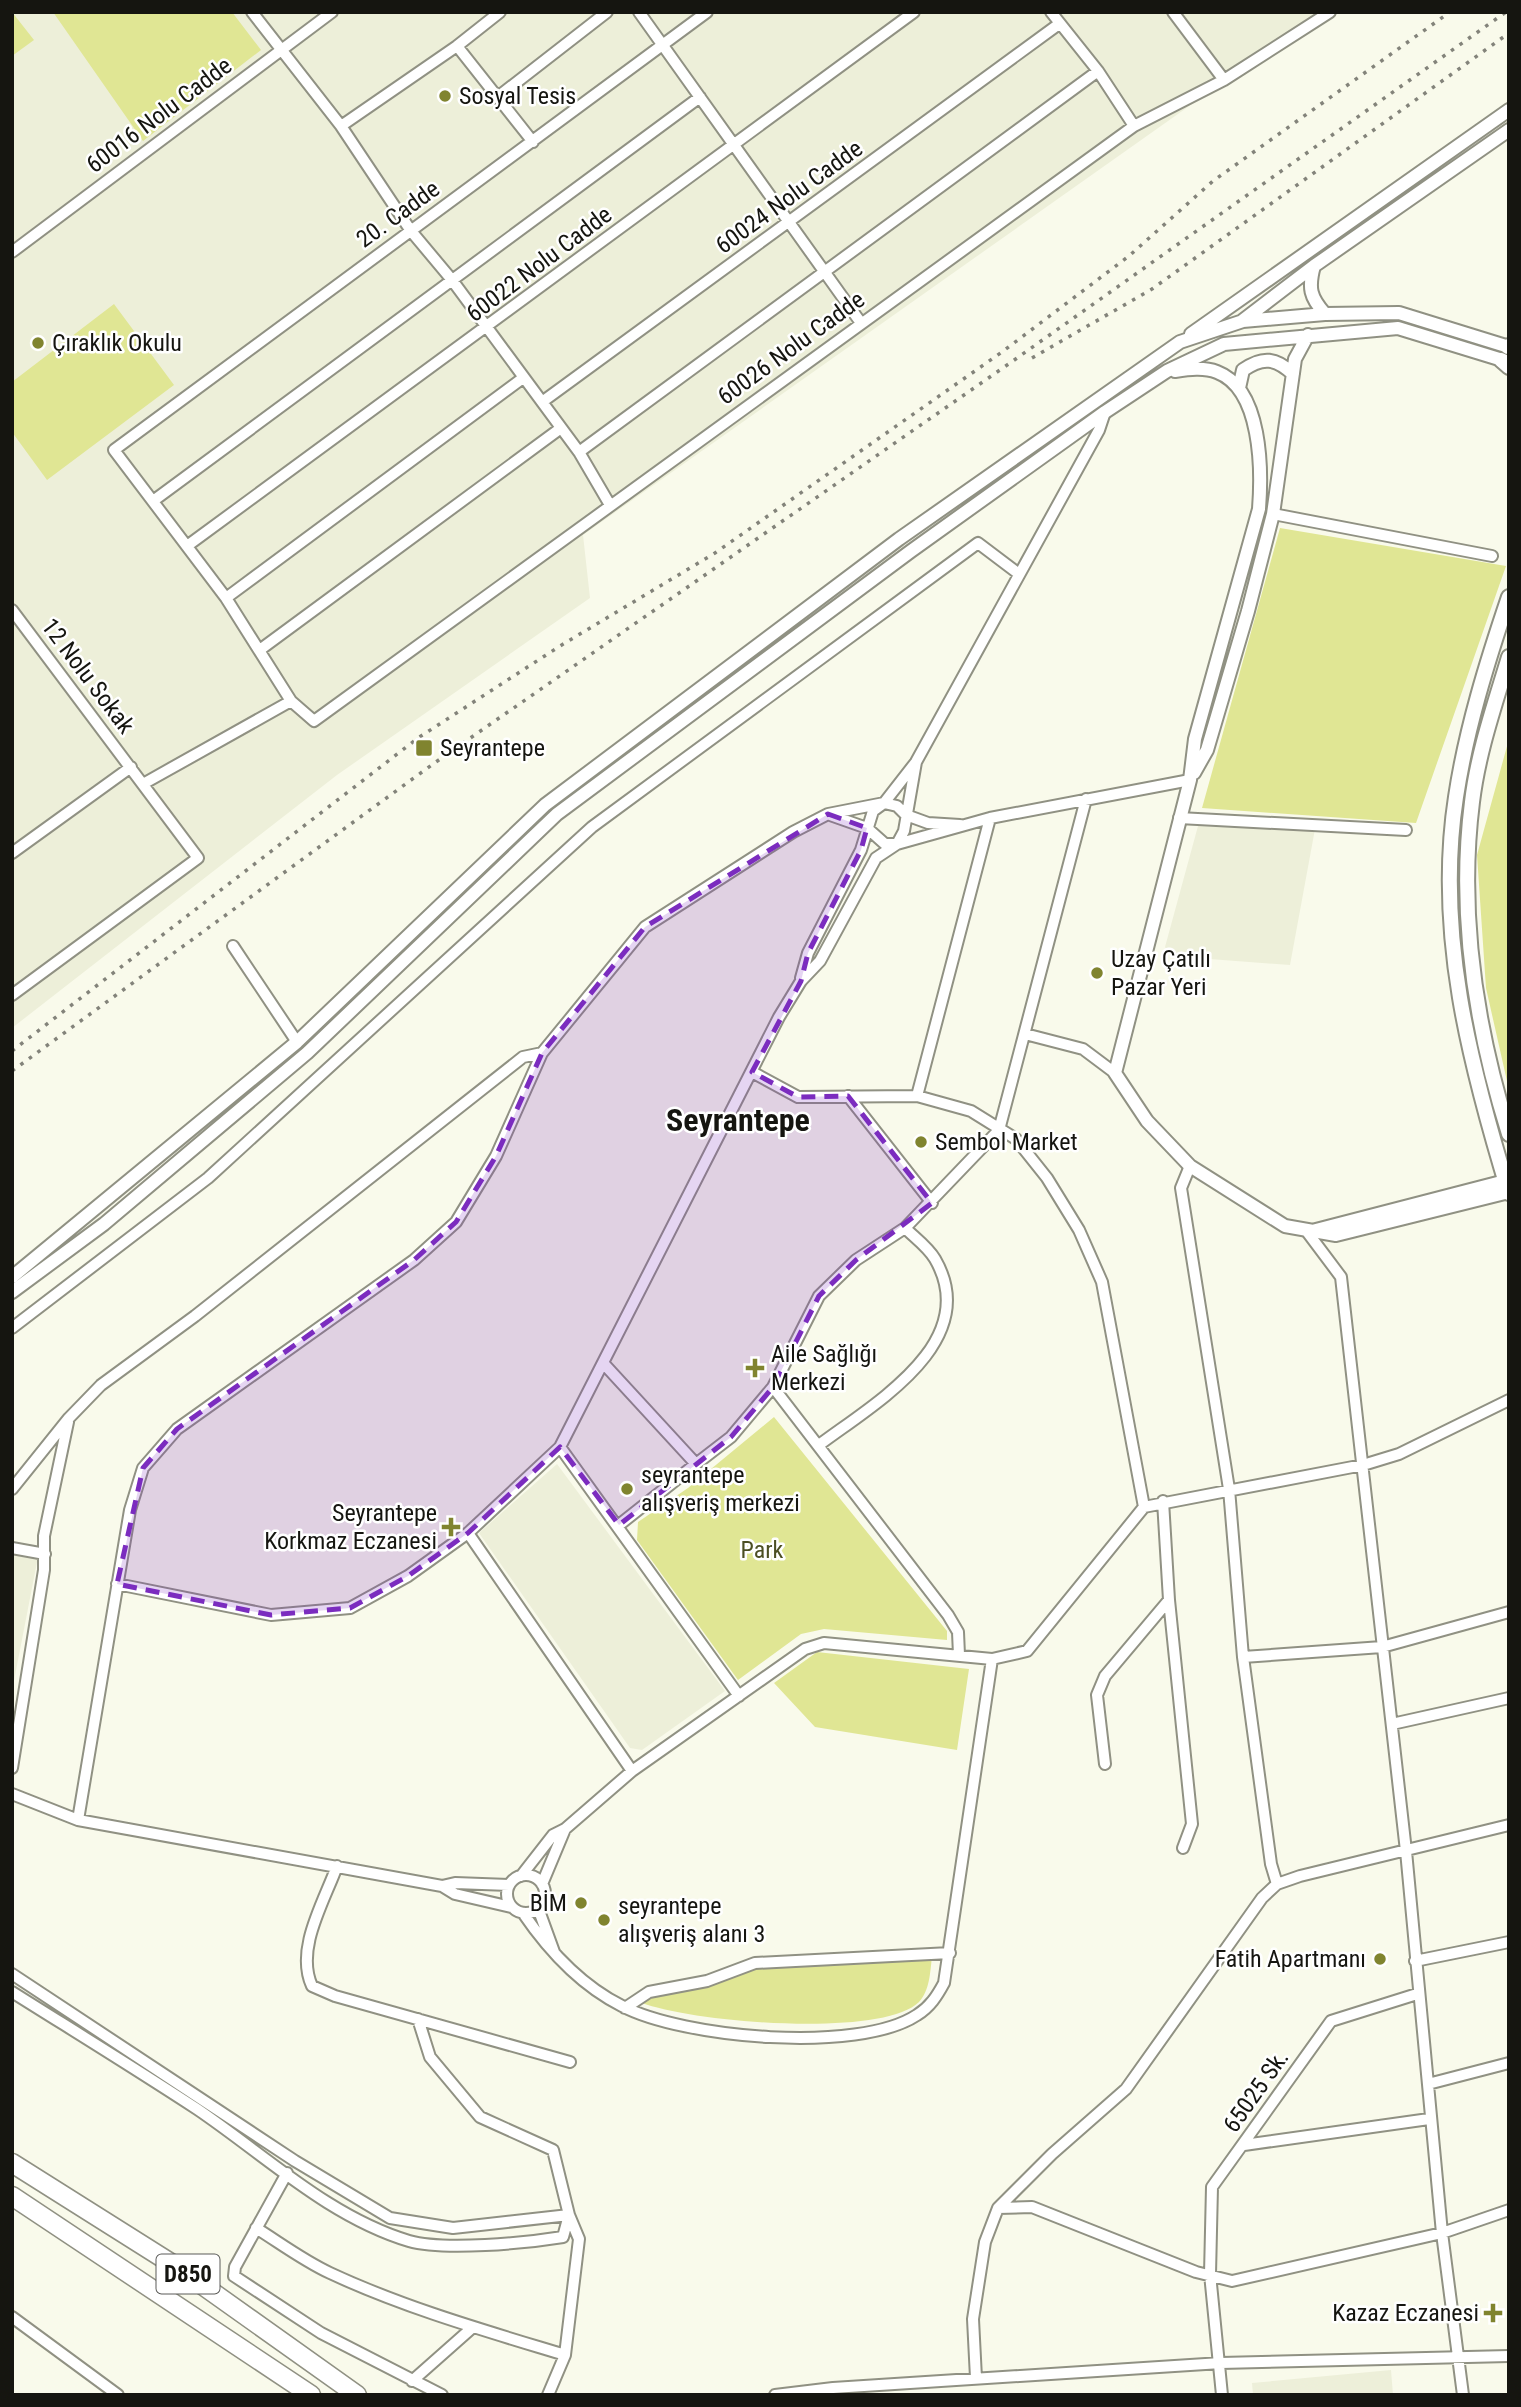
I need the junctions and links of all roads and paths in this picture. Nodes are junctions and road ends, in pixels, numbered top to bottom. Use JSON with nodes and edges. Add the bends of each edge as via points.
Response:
{"nodes":[{"id":1,"x":252,"y":12,"type":"edge"},
{"id":2,"x":332,"y":12,"type":"edge"},
{"id":3,"x":500,"y":12,"type":"edge"},
{"id":4,"x":607,"y":12,"type":"edge"},
{"id":5,"x":639,"y":12,"type":"edge"},
{"id":6,"x":707,"y":12,"type":"edge"},
{"id":7,"x":914,"y":12,"type":"edge"},
{"id":8,"x":1051,"y":12,"type":"edge"},
{"id":9,"x":1174,"y":12,"type":"edge"},
{"id":10,"x":1330,"y":12,"type":"edge"},
{"id":11,"x":1059,"y":24,"type":"junction"},
{"id":12,"x":664,"y":45,"type":"junction"},
{"id":13,"x":457,"y":46,"type":"junction"},
{"id":14,"x":280,"y":51,"type":"junction"},
{"id":15,"x":1098,"y":71,"type":"junction"},
{"id":16,"x":1224,"y":80,"type":"junction"},
{"id":17,"x":499,"y":96,"type":"junction"},
{"id":18,"x":700,"y":97,"type":"junction"},
{"id":19,"x":1509,"y":110,"type":"edge"},
{"id":20,"x":1134,"y":125,"type":"junction"},
{"id":21,"x":341,"y":127,"type":"junction"},
{"id":22,"x":1509,"y":130,"type":"edge"},
{"id":23,"x":533,"y":142,"type":"junction"},
{"id":24,"x":733,"y":144,"type":"junction"},
{"id":25,"x":789,"y":223,"type":"junction"},
{"id":26,"x":411,"y":231,"type":"junction"},
{"id":27,"x":12,"y":252,"type":"edge"},
{"id":28,"x":1314,"y":266,"type":"junction"},
{"id":29,"x":824,"y":272,"type":"junction"},
{"id":30,"x":452,"y":280,"type":"junction"},
{"id":31,"x":1325,"y":314,"type":"junction"},
{"id":32,"x":1243,"y":321,"type":"junction"},
{"id":33,"x":861,"y":323,"type":"junction"},
{"id":34,"x":486,"y":330,"type":"junction"},
{"id":35,"x":1308,"y":335,"type":"junction"},
{"id":36,"x":1180,"y":342,"type":"junction"},
{"id":37,"x":1507,"y":355,"type":"edge"},
{"id":38,"x":1194,"y":356,"type":"junction"},
{"id":39,"x":1167,"y":372,"type":"junction"},
{"id":40,"x":1293,"y":374,"type":"junction"},
{"id":41,"x":523,"y":378,"type":"junction"},
{"id":42,"x":1239,"y":388,"type":"junction"},
{"id":43,"x":542,"y":402,"type":"junction"},
{"id":44,"x":1105,"y":412,"type":"junction"},
{"id":45,"x":561,"y":428,"type":"junction"},
{"id":46,"x":579,"y":452,"type":"junction"},
{"id":47,"x":153,"y":501,"type":"junction"},
{"id":48,"x":610,"y":505,"type":"junction"},
{"id":49,"x":1273,"y":514,"type":"junction"},
{"id":50,"x":187,"y":546,"type":"junction"},
{"id":51,"x":1492,"y":556,"type":"dead end"},
{"id":52,"x":1019,"y":574,"type":"junction"},
{"id":53,"x":1509,"y":597,"type":"edge"},
{"id":54,"x":226,"y":598,"type":"junction"},
{"id":55,"x":12,"y":610,"type":"edge"},
{"id":56,"x":261,"y":649,"type":"junction"},
{"id":57,"x":1509,"y":657,"type":"edge"},
{"id":58,"x":291,"y":701,"type":"junction"},
{"id":59,"x":916,"y":762,"type":"junction"},
{"id":60,"x":131,"y":767,"type":"junction"},
{"id":61,"x":1190,"y":780,"type":"junction"},
{"id":62,"x":143,"y":784,"type":"junction"},
{"id":63,"x":1086,"y":799,"type":"junction"},
{"id":64,"x":884,"y":803,"type":"junction"},
{"id":65,"x":828,"y":814,"type":"junction"},
{"id":66,"x":906,"y":815,"type":"junction"},
{"id":67,"x":990,"y":817,"type":"junction"},
{"id":68,"x":1179,"y":818,"type":"junction"},
{"id":69,"x":960,"y":825,"type":"junction"},
{"id":70,"x":867,"y":828,"type":"junction"},
{"id":71,"x":1406,"y":831,"type":"dead end"},
{"id":72,"x":897,"y":844,"type":"junction"},
{"id":73,"x":12,"y":853,"type":"edge"},
{"id":74,"x":233,"y":946,"type":"dead end"},
{"id":75,"x":801,"y":981,"type":"junction"},
{"id":76,"x":12,"y":995,"type":"edge"},
{"id":77,"x":1026,"y":1034,"type":"junction"},
{"id":78,"x":297,"y":1042,"type":"junction"},
{"id":79,"x":542,"y":1053,"type":"junction"},
{"id":80,"x":752,"y":1072,"type":"junction"},
{"id":81,"x":1115,"y":1073,"type":"junction"},
{"id":82,"x":848,"y":1096,"type":"junction"},
{"id":83,"x":917,"y":1096,"type":"junction"},
{"id":84,"x":999,"y":1130,"type":"junction"},
{"id":85,"x":1509,"y":1134,"type":"edge"},
{"id":86,"x":1190,"y":1166,"type":"junction"},
{"id":87,"x":1508,"y":1186,"type":"edge"},
{"id":88,"x":932,"y":1203,"type":"junction"},
{"id":89,"x":905,"y":1228,"type":"junction"},
{"id":90,"x":1308,"y":1233,"type":"junction"},
{"id":91,"x":12,"y":1277,"type":"edge"},
{"id":92,"x":12,"y":1292,"type":"edge"},
{"id":93,"x":12,"y":1328,"type":"edge"},
{"id":94,"x":604,"y":1364,"type":"junction"},
{"id":95,"x":772,"y":1387,"type":"junction"},
{"id":96,"x":1509,"y":1400,"type":"edge"},
{"id":97,"x":69,"y":1418,"type":"junction"},
{"id":98,"x":819,"y":1445,"type":"junction"},
{"id":99,"x":560,"y":1447,"type":"junction"},
{"id":100,"x":696,"y":1464,"type":"junction"},
{"id":101,"x":1363,"y":1465,"type":"junction"},
{"id":102,"x":12,"y":1489,"type":"edge"},
{"id":103,"x":1229,"y":1489,"type":"junction"},
{"id":104,"x":1163,"y":1501,"type":"junction"},
{"id":105,"x":1144,"y":1507,"type":"junction"},
{"id":106,"x":619,"y":1525,"type":"junction"},
{"id":107,"x":468,"y":1533,"type":"junction"},
{"id":108,"x":12,"y":1548,"type":"edge"},
{"id":109,"x":45,"y":1554,"type":"junction"},
{"id":110,"x":117,"y":1584,"type":"junction"},
{"id":111,"x":1169,"y":1600,"type":"junction"},
{"id":112,"x":1509,"y":1612,"type":"edge"},
{"id":113,"x":1382,"y":1647,"type":"junction"},
{"id":114,"x":959,"y":1655,"type":"junction"},
{"id":115,"x":1243,"y":1657,"type":"junction"},
{"id":116,"x":992,"y":1659,"type":"junction"},
{"id":117,"x":739,"y":1696,"type":"junction"},
{"id":118,"x":1509,"y":1698,"type":"edge"},
{"id":119,"x":1392,"y":1724,"type":"junction"},
{"id":120,"x":1105,"y":1763,"type":"dead end"},
{"id":121,"x":12,"y":1768,"type":"edge"},
{"id":122,"x":632,"y":1771,"type":"junction"},
{"id":123,"x":12,"y":1794,"type":"edge"},
{"id":124,"x":78,"y":1820,"type":"junction"},
{"id":125,"x":1509,"y":1825,"type":"edge"},
{"id":126,"x":565,"y":1829,"type":"junction"},
{"id":127,"x":1183,"y":1848,"type":"dead end"},
{"id":128,"x":1406,"y":1851,"type":"junction"},
{"id":129,"x":337,"y":1866,"type":"junction"},
{"id":130,"x":521,"y":1876,"type":"junction"},
{"id":131,"x":542,"y":1884,"type":"junction"},
{"id":132,"x":1277,"y":1884,"type":"junction"},
{"id":133,"x":509,"y":1885,"type":"junction"},
{"id":134,"x":442,"y":1886,"type":"junction"},
{"id":135,"x":511,"y":1907,"type":"junction"},
{"id":136,"x":538,"y":1908,"type":"junction"},
{"id":137,"x":523,"y":1913,"type":"junction"},
{"id":138,"x":1509,"y":1942,"type":"edge"},
{"id":139,"x":554,"y":1952,"type":"junction"},
{"id":140,"x":950,"y":1952,"type":"junction"},
{"id":141,"x":1415,"y":1961,"type":"junction"},
{"id":142,"x":12,"y":1974,"type":"edge"},
{"id":143,"x":12,"y":1992,"type":"edge"},
{"id":144,"x":1417,"y":1994,"type":"junction"},
{"id":145,"x":625,"y":2008,"type":"junction"},
{"id":146,"x":418,"y":2019,"type":"junction"},
{"id":147,"x":570,"y":2062,"type":"dead end"},
{"id":148,"x":1509,"y":2063,"type":"edge"},
{"id":149,"x":1428,"y":2084,"type":"junction"},
{"id":150,"x":1429,"y":2119,"type":"junction"},
{"id":151,"x":1244,"y":2146,"type":"junction"},
{"id":152,"x":12,"y":2163,"type":"edge"},
{"id":153,"x":287,"y":2173,"type":"junction"},
{"id":154,"x":12,"y":2196,"type":"edge"},
{"id":155,"x":998,"y":2208,"type":"junction"},
{"id":156,"x":1509,"y":2210,"type":"edge"},
{"id":157,"x":569,"y":2215,"type":"junction"},
{"id":158,"x":256,"y":2228,"type":"junction"},
{"id":159,"x":1442,"y":2233,"type":"junction"},
{"id":160,"x":1210,"y":2274,"type":"junction"},
{"id":161,"x":12,"y":2316,"type":"edge"},
{"id":162,"x":473,"y":2327,"type":"junction"},
{"id":163,"x":565,"y":2355,"type":"junction"},
{"id":164,"x":1509,"y":2356,"type":"edge"},
{"id":165,"x":1459,"y":2358,"type":"junction"},
{"id":166,"x":1221,"y":2363,"type":"junction"},
{"id":167,"x":976,"y":2378,"type":"junction"},
{"id":168,"x":412,"y":2381,"type":"junction"},
{"id":169,"x":118,"y":2395,"type":"edge"},
{"id":170,"x":312,"y":2395,"type":"edge"},
{"id":171,"x":357,"y":2395,"type":"edge"},
{"id":172,"x":442,"y":2395,"type":"edge"},
{"id":173,"x":548,"y":2395,"type":"edge"},
{"id":174,"x":775,"y":2395,"type":"edge"},
{"id":175,"x":1222,"y":2395,"type":"edge"},
{"id":176,"x":1463,"y":2395,"type":"edge"}],
"edges":[{"from":1,"to":14,"type":"street"},
{"from":2,"to":14,"type":"street","name":"60016 Nolu Cadde"},
{"from":3,"to":13,"type":"street"},
{"from":4,"to":17,"type":"street"},
{"from":5,"to":12,"type":"street"},
{"from":6,"to":12,"type":"street","name":"20. Cadde"},
{"from":7,"to":24,"type":"street","name":"60022 Nolu Cadde"},
{"from":8,"to":11,"type":"street"},
{"from":9,"to":16,"type":"street"},
{"from":10,"to":16,"type":"street","name":"60026 Nolu Cadde"},
{"from":11,"to":15,"type":"street"},
{"from":11,"to":25,"type":"street","name":"60024 Nolu Cadde"},
{"from":12,"to":18,"type":"street"},
{"from":12,"to":23,"type":"street","name":"20. Cadde"},
{"from":13,"to":17,"type":"street"},
{"from":13,"to":21,"type":"street"},
{"from":14,"to":21,"type":"street"},
{"from":14,"to":27,"type":"street","name":"60016 Nolu Cadde"},
{"from":15,"to":20,"type":"street"},
{"from":15,"to":29,"type":"street","name":"60026 Nolu Cadde"},
{"from":16,"to":20,"type":"street","name":"60026 Nolu Cadde"},
{"from":17,"to":23,"type":"street"},
{"from":18,"to":24,"type":"street"},
{"from":18,"to":30,"type":"street"},
{"from":19,"to":36,"type":"street"},
{"from":20,"to":33,"type":"street","name":"60026 Nolu Cadde"},
{"from":21,"to":26,"type":"street"},
{"from":22,"to":28,"type":"street"},
{"from":23,"to":26,"type":"street","name":"20. Cadde"},
{"from":24,"to":25,"type":"street"},
{"from":24,"to":34,"type":"street","name":"60022 Nolu Cadde"},
{"from":25,"to":29,"type":"street"},
{"from":25,"to":43,"type":"street","name":"60024 Nolu Cadde"},
{"from":26,"to":30,"type":"street"},
{"from":26,"to":47,"type":"street","name":"20. Cadde","via":[[114,450]]},
{"from":28,"to":31,"type":"street","via":[[1312,300]]},
{"from":28,"to":32,"type":"street"},
{"from":29,"to":33,"type":"street"},
{"from":29,"to":46,"type":"street","name":"60026 Nolu Cadde"},
{"from":30,"to":34,"type":"street"},
{"from":30,"to":47,"type":"street"},
{"from":31,"to":32,"type":"street"},
{"from":31,"to":37,"type":"street","via":[[1399,313]]},
{"from":32,"to":36,"type":"street"},
{"from":32,"to":38,"type":"street"},
{"from":33,"to":48,"type":"street","name":"60026 Nolu Cadde"},
{"from":34,"to":41,"type":"street"},
{"from":34,"to":50,"type":"street","name":"60022 Nolu Cadde"},
{"from":35,"to":37,"type":"street","via":[[1398,328]]},
{"from":35,"to":38,"type":"street","via":[[1224,344]]},
{"from":35,"to":40,"type":"street","via":[[1295,359]]},
{"from":36,"to":78,"type":"street","via":[[899,539],[545,805]]},
{"from":38,"to":39,"type":"street"},
{"from":39,"to":42,"type":"street","via":[[1196,368],[1219,372]]},
{"from":39,"to":44,"type":"street"},
{"from":40,"to":42,"type":"street","via":[[1271,359],[1255,361],[1243,370]]},
{"from":40,"to":49,"type":"street"},
{"from":41,"to":43,"type":"street"},
{"from":41,"to":54,"type":"street"},
{"from":42,"to":61,"type":"street","via":[[1252,417],[1262,470],[1259,509],[1195,738]]},
{"from":43,"to":45,"type":"street"},
{"from":44,"to":52,"type":"street","via":[[1100,430]]},
{"from":44,"to":92,"type":"street","via":[[557,814],[307,1053],[104,1224]]},
{"from":45,"to":46,"type":"street"},
{"from":45,"to":56,"type":"street"},
{"from":46,"to":48,"type":"street"},
{"from":47,"to":50,"type":"street"},
{"from":48,"to":58,"type":"street","name":"60026 Nolu Cadde","via":[[314,720]]},
{"from":49,"to":51,"type":"street"},
{"from":49,"to":61,"type":"street","via":[[1207,750]]},
{"from":50,"to":54,"type":"street"},
{"from":52,"to":59,"type":"street"},
{"from":52,"to":93,"type":"street","via":[[978,543],[673,766],[592,827],[208,1178]]},
{"from":53,"to":87,"type":"main road","via":[[1466,740],[1450,865],[1456,982],[1488,1125]]},
{"from":54,"to":56,"type":"street"},
{"from":55,"to":60,"type":"street","name":"12 Nolu Sokak"},
{"from":56,"to":58,"type":"street"},
{"from":57,"to":85,"type":"main road","via":[[1474,789],[1467,877],[1473,980]]},
{"from":58,"to":62,"type":"street"},
{"from":59,"to":64,"type":"street"},
{"from":59,"to":66,"type":"street"},
{"from":60,"to":62,"type":"street","name":"12 Nolu Sokak"},
{"from":60,"to":73,"type":"street"},
{"from":61,"to":63,"type":"street"},
{"from":61,"to":68,"type":"street"},
{"from":62,"to":76,"type":"street","name":"12 Nolu Sokak","via":[[198,858]]},
{"from":63,"to":67,"type":"street"},
{"from":63,"to":77,"type":"street"},
{"from":64,"to":65,"type":"street"},
{"from":64,"to":66,"type":"street","via":[[897,806]]},
{"from":64,"to":70,"type":"street","via":[[873,811]]},
{"from":65,"to":70,"type":"street"},
{"from":65,"to":79,"type":"street","via":[[645,927]]},
{"from":66,"to":69,"type":"street","via":[[928,823]]},
{"from":66,"to":72,"type":"street"},
{"from":67,"to":69,"type":"street"},
{"from":67,"to":83,"type":"street"},
{"from":68,"to":71,"type":"street"},
{"from":68,"to":81,"type":"street"},
{"from":69,"to":72,"type":"street"},
{"from":70,"to":72,"type":"street","via":[[885,844]]},
{"from":70,"to":75,"type":"street","via":[[861,849],[808,953]]},
{"from":72,"to":75,"type":"street","via":[[876,858],[820,961]]},
{"from":74,"to":78,"type":"street"},
{"from":75,"to":80,"type":"street"},
{"from":77,"to":81,"type":"street","via":[[1083,1049]]},
{"from":77,"to":84,"type":"street"},
{"from":78,"to":91,"type":"street"},
{"from":79,"to":97,"type":"street","via":[[523,1057],[101,1385]]},
{"from":79,"to":110,"type":"street","via":[[496,1156],[456,1222],[414,1260],[177,1429],[143,1468]]},
{"from":80,"to":82,"type":"street","via":[[798,1097]]},
{"from":80,"to":94,"type":"street"},
{"from":81,"to":86,"type":"street","via":[[1147,1121]]},
{"from":82,"to":83,"type":"street"},
{"from":82,"to":88,"type":"street"},
{"from":83,"to":84,"type":"street","via":[[971,1111]]},
{"from":84,"to":88,"type":"street"},
{"from":84,"to":105,"type":"street","via":[[1016,1139],[1047,1178],[1079,1230],[1102,1282]]},
{"from":86,"to":90,"type":"street","via":[[1284,1226]]},
{"from":86,"to":103,"type":"street","via":[[1181,1188]]},
{"from":87,"to":90,"type":"street","via":[[1335,1223]]},
{"from":88,"to":89,"type":"street"},
{"from":89,"to":95,"type":"street","via":[[856,1260],[819,1296]]},
{"from":89,"to":98,"type":"street","via":[[934,1256],[945,1279],[945,1323],[909,1375]]},
{"from":90,"to":101,"type":"street","via":[[1341,1277]]},
{"from":94,"to":99,"type":"street"},
{"from":94,"to":100,"type":"street"},
{"from":95,"to":98,"type":"street"},
{"from":95,"to":100,"type":"street","via":[[731,1437]]},
{"from":96,"to":101,"type":"street","via":[[1399,1454]]},
{"from":97,"to":102,"type":"street"},
{"from":97,"to":109,"type":"street","via":[[44,1536]]},
{"from":98,"to":114,"type":"street","via":[[948,1615],[958,1632]]},
{"from":99,"to":106,"type":"street"},
{"from":99,"to":107,"type":"street"},
{"from":100,"to":106,"type":"street"},
{"from":101,"to":103,"type":"street"},
{"from":101,"to":113,"type":"street"},
{"from":103,"to":104,"type":"street"},
{"from":103,"to":115,"type":"street"},
{"from":104,"to":105,"type":"street"},
{"from":104,"to":111,"type":"street"},
{"from":105,"to":116,"type":"street","via":[[1027,1651]]},
{"from":106,"to":117,"type":"street"},
{"from":107,"to":110,"type":"street","via":[[408,1576],[350,1608],[271,1615]]},
{"from":107,"to":122,"type":"street"},
{"from":108,"to":109,"type":"street"},
{"from":109,"to":121,"type":"street"},
{"from":110,"to":124,"type":"street"},
{"from":111,"to":120,"type":"street","via":[[1099,1687]]},
{"from":111,"to":127,"type":"street","via":[[1192,1825]]},
{"from":112,"to":113,"type":"street"},
{"from":113,"to":115,"type":"street"},
{"from":113,"to":119,"type":"street"},
{"from":114,"to":116,"type":"street"},
{"from":114,"to":117,"type":"street","via":[[824,1643],[805,1649]]},
{"from":115,"to":132,"type":"street"},
{"from":116,"to":140,"type":"street"},
{"from":117,"to":122,"type":"street"},
{"from":118,"to":119,"type":"street"},
{"from":119,"to":128,"type":"street"},
{"from":122,"to":126,"type":"street"},
{"from":123,"to":124,"type":"street"},
{"from":124,"to":129,"type":"street"},
{"from":125,"to":128,"type":"street"},
{"from":126,"to":130,"type":"street","via":[[554,1835]]},
{"from":126,"to":131,"type":"street"},
{"from":128,"to":132,"type":"street"},
{"from":128,"to":141,"type":"street"},
{"from":129,"to":134,"type":"street"},
{"from":129,"to":146,"type":"street","via":[[308,1945],[306,1972],[312,1986]]},
{"from":130,"to":131,"type":"street","via":[[533,1876]]},
{"from":130,"to":133,"type":"street"},
{"from":131,"to":136,"type":"street","via":[[544,1897]]},
{"from":132,"to":155,"type":"street","via":[[1262,1898],[1126,2090]]},
{"from":133,"to":134,"type":"street"},
{"from":133,"to":135,"type":"street"},
{"from":134,"to":135,"type":"street","via":[[455,1894]]},
{"from":135,"to":137,"type":"street"},
{"from":136,"to":137,"type":"street"},
{"from":136,"to":139,"type":"street"},
{"from":137,"to":139,"type":"street"},
{"from":138,"to":141,"type":"street"},
{"from":139,"to":145,"type":"street","via":[[590,1987]]},
{"from":140,"to":145,"type":"street","via":[[755,1963],[707,1981],[649,1992]]},
{"from":140,"to":145,"type":"street","via":[[944,1983],[927,2008],[902,2023],[862,2034],[814,2037],[708,2032],[655,2021]]},
{"from":141,"to":144,"type":"street"},
{"from":142,"to":157,"type":"street","via":[[295,2161],[390,2218],[453,2228]]},
{"from":143,"to":153,"type":"street","via":[[197,2109]]},
{"from":144,"to":149,"type":"street"},
{"from":144,"to":151,"type":"street","name":"65025 Sk.","via":[[1331,2021]]},
{"from":146,"to":147,"type":"street"},
{"from":146,"to":157,"type":"street","via":[[430,2057],[480,2117],[554,2150]]},
{"from":148,"to":149,"type":"street"},
{"from":149,"to":150,"type":"street"},
{"from":150,"to":151,"type":"street"},
{"from":150,"to":159,"type":"street"},
{"from":151,"to":160,"type":"street","name":"65025 Sk.","via":[[1212,2187]]},
{"from":152,"to":171,"type":"highway","number":"D850","via":[[177,2267]]},
{"from":153,"to":157,"type":"street","via":[[363,2224],[412,2242],[460,2244],[563,2237]]},
{"from":153,"to":158,"type":"street"},
{"from":154,"to":170,"type":"highway","number":"D850"},
{"from":155,"to":160,"type":"street","via":[[1032,2207]]},
{"from":155,"to":167,"type":"street","via":[[985,2242],[973,2319]]},
{"from":156,"to":159,"type":"street"},
{"from":157,"to":163,"type":"street","via":[[579,2239]]},
{"from":158,"to":162,"type":"street","via":[[327,2272]]},
{"from":158,"to":168,"type":"street","via":[[234,2276],[321,2333]]},
{"from":159,"to":160,"type":"street","via":[[1232,2281]]},
{"from":159,"to":165,"type":"street"},
{"from":160,"to":166,"type":"street","name":"65025 Sk."},
{"from":161,"to":169,"type":"street"},
{"from":162,"to":163,"type":"street"},
{"from":162,"to":168,"type":"street"},
{"from":163,"to":173,"type":"street"},
{"from":164,"to":165,"type":"street"},
{"from":165,"to":166,"type":"street"},
{"from":165,"to":176,"type":"street"},
{"from":166,"to":167,"type":"street"},
{"from":166,"to":175,"type":"street","name":"65025 Sk."},
{"from":167,"to":174,"type":"street"},
{"from":168,"to":172,"type":"street"}]}
